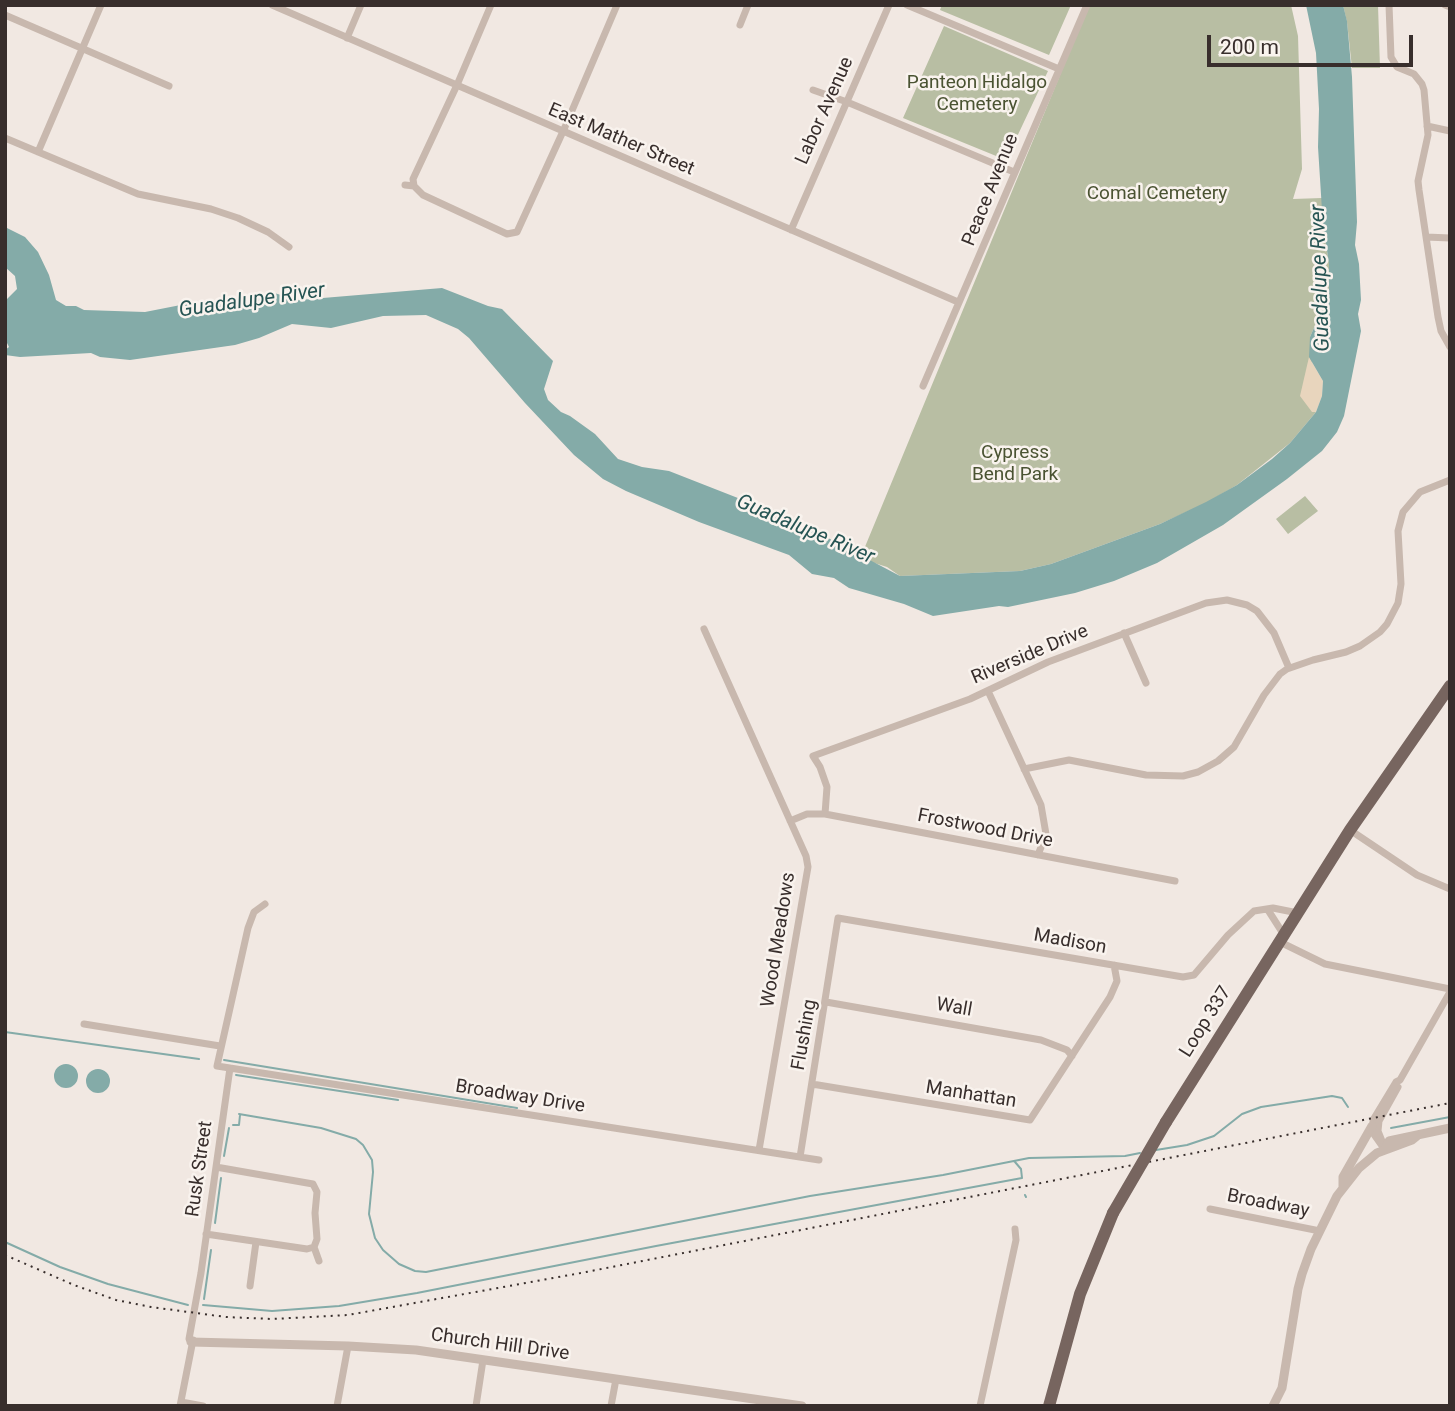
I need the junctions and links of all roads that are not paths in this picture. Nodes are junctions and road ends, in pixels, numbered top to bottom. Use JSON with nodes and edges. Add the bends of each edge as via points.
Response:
{"nodes":[{"id":1,"x":102,"y":5,"type":"edge"},
{"id":2,"x":272,"y":5,"type":"edge"},
{"id":3,"x":361,"y":5,"type":"edge"},
{"id":4,"x":491,"y":5,"type":"edge"},
{"id":5,"x":617,"y":5,"type":"edge"},
{"id":6,"x":748,"y":5,"type":"edge"},
{"id":7,"x":889,"y":5,"type":"edge"},
{"id":8,"x":907,"y":5,"type":"edge"},
{"id":9,"x":1087,"y":5,"type":"edge"},
{"id":10,"x":1390,"y":5,"type":"edge"},
{"id":11,"x":5,"y":15,"type":"edge"},
{"id":12,"x":740,"y":26,"type":"dead end"},
{"id":13,"x":347,"y":38,"type":"junction"},
{"id":14,"x":83,"y":49,"type":"junction"},
{"id":15,"x":1059,"y":69,"type":"junction"},
{"id":16,"x":457,"y":85,"type":"junction"},
{"id":17,"x":169,"y":86,"type":"dead end"},
{"id":18,"x":813,"y":90,"type":"dead end"},
{"id":19,"x":847,"y":102,"type":"junction"},
{"id":20,"x":1427,"y":126,"type":"junction"},
{"id":21,"x":1450,"y":131,"type":"edge"},
{"id":22,"x":562,"y":132,"type":"junction"},
{"id":23,"x":5,"y":138,"type":"edge"},
{"id":24,"x":38,"y":152,"type":"junction"},
{"id":25,"x":1014,"y":172,"type":"junction"},
{"id":26,"x":405,"y":185,"type":"dead end"},
{"id":27,"x":414,"y":186,"type":"junction"},
{"id":28,"x":791,"y":230,"type":"junction"},
{"id":29,"x":1426,"y":237,"type":"junction"},
{"id":30,"x":1450,"y":238,"type":"edge"},
{"id":31,"x":289,"y":247,"type":"dead end"},
{"id":32,"x":958,"y":302,"type":"junction"},
{"id":33,"x":1450,"y":346,"type":"edge"},
{"id":34,"x":923,"y":386,"type":"dead end"},
{"id":35,"x":1450,"y":480,"type":"edge"},
{"id":36,"x":704,"y":629,"type":"dead end"},
{"id":37,"x":1124,"y":633,"type":"junction"},
{"id":38,"x":1289,"y":668,"type":"junction"},
{"id":39,"x":1146,"y":683,"type":"dead end"},
{"id":40,"x":1450,"y":686,"type":"edge"},
{"id":41,"x":988,"y":691,"type":"junction"},
{"id":42,"x":1024,"y":769,"type":"junction"},
{"id":43,"x":825,"y":814,"type":"junction"},
{"id":44,"x":790,"y":821,"type":"junction"},
{"id":45,"x":1350,"y":831,"type":"junction"},
{"id":46,"x":1038,"y":855,"type":"junction"},
{"id":47,"x":1175,"y":881,"type":"dead end"},
{"id":48,"x":1450,"y":889,"type":"edge"},
{"id":49,"x":265,"y":904,"type":"dead end"},
{"id":50,"x":1268,"y":909,"type":"junction"},
{"id":51,"x":1299,"y":913,"type":"junction"},
{"id":52,"x":838,"y":918,"type":"joint"},
{"id":53,"x":1282,"y":939,"type":"junction"},
{"id":54,"x":1114,"y":965,"type":"junction"},
{"id":55,"x":1450,"y":990,"type":"edge"},
{"id":56,"x":826,"y":1002,"type":"junction"},
{"id":57,"x":84,"y":1024,"type":"dead end"},
{"id":58,"x":220,"y":1046,"type":"junction"},
{"id":59,"x":1072,"y":1056,"type":"junction"},
{"id":60,"x":230,"y":1068,"type":"junction"},
{"id":61,"x":1399,"y":1080,"type":"junction"},
{"id":62,"x":812,"y":1084,"type":"junction"},
{"id":63,"x":1372,"y":1126,"type":"junction"},
{"id":64,"x":1450,"y":1128,"type":"edge"},
{"id":65,"x":759,"y":1150,"type":"junction"},
{"id":66,"x":1385,"y":1150,"type":"junction"},
{"id":67,"x":800,"y":1157,"type":"junction"},
{"id":68,"x":819,"y":1160,"type":"dead end"},
{"id":69,"x":216,"y":1167,"type":"junction"},
{"id":70,"x":1343,"y":1187,"type":"junction"},
{"id":71,"x":1210,"y":1209,"type":"dead end"},
{"id":72,"x":1015,"y":1229,"type":"dead end"},
{"id":73,"x":1320,"y":1231,"type":"junction"},
{"id":74,"x":206,"y":1234,"type":"junction"},
{"id":75,"x":256,"y":1242,"type":"junction"},
{"id":76,"x":314,"y":1247,"type":"junction"},
{"id":77,"x":319,"y":1261,"type":"dead end"},
{"id":78,"x":250,"y":1286,"type":"dead end"},
{"id":79,"x":191,"y":1342,"type":"junction"},
{"id":80,"x":348,"y":1346,"type":"junction"},
{"id":81,"x":483,"y":1360,"type":"junction"},
{"id":82,"x":616,"y":1379,"type":"junction"},
{"id":83,"x":180,"y":1404,"type":"edge"},
{"id":84,"x":203,"y":1406,"type":"edge"},
{"id":85,"x":339,"y":1406,"type":"edge"},
{"id":86,"x":476,"y":1406,"type":"edge"},
{"id":87,"x":611,"y":1406,"type":"edge"},
{"id":88,"x":802,"y":1406,"type":"edge"},
{"id":89,"x":980,"y":1406,"type":"edge"},
{"id":90,"x":1049,"y":1406,"type":"edge"},
{"id":91,"x":1273,"y":1406,"type":"edge"}],
"edges":[{"from":1,"to":14,"type":"street"},
{"from":2,"to":13,"type":"street","name":"East Mather Street"},
{"from":3,"to":13,"type":"street"},
{"from":4,"to":16,"type":"street"},
{"from":5,"to":22,"type":"street"},
{"from":6,"to":12,"type":"street"},
{"from":7,"to":19,"type":"street","name":"Labor Avenue"},
{"from":8,"to":15,"type":"street"},
{"from":9,"to":15,"type":"street","name":"Peace Avenue"},
{"from":10,"to":20,"type":"street","via":[[1391,57],[1423,84]]},
{"from":11,"to":14,"type":"street"},
{"from":13,"to":16,"type":"street","name":"East Mather Street"},
{"from":14,"to":17,"type":"street"},
{"from":14,"to":24,"type":"street"},
{"from":15,"to":25,"type":"street","name":"Peace Avenue"},
{"from":16,"to":22,"type":"street","name":"East Mather Street"},
{"from":16,"to":27,"type":"street","via":[[413,179]]},
{"from":18,"to":19,"type":"street"},
{"from":19,"to":25,"type":"street"},
{"from":19,"to":28,"type":"street","name":"Labor Avenue"},
{"from":20,"to":21,"type":"street"},
{"from":20,"to":29,"type":"street","via":[[1418,181]]},
{"from":22,"to":27,"type":"street","via":[[514,233],[422,194]]},
{"from":22,"to":28,"type":"street","name":"East Mather Street"},
{"from":23,"to":24,"type":"street"},
{"from":24,"to":31,"type":"street","via":[[138,194],[238,218]]},
{"from":25,"to":32,"type":"street","name":"Peace Avenue"},
{"from":26,"to":27,"type":"street"},
{"from":28,"to":32,"type":"street","name":"East Mather Street"},
{"from":29,"to":30,"type":"street"},
{"from":29,"to":33,"type":"street","via":[[1441,331]]},
{"from":32,"to":34,"type":"street","name":"Peace Avenue"},
{"from":35,"to":38,"type":"street","via":[[1420,492],[1403,512],[1398,531],[1398,603],[1380,632],[1346,652]]},
{"from":36,"to":44,"type":"street","name":"Wood Meadows"},
{"from":37,"to":38,"type":"street","name":"Riverside Drive","via":[[1206,603],[1239,602],[1257,611],[1268,624]]},
{"from":37,"to":39,"type":"street"},
{"from":37,"to":41,"type":"street","name":"Riverside Drive","via":[[1027,670]]},
{"from":38,"to":42,"type":"street","via":[[1272,682],[1230,751],[1198,772],[1146,775],[1069,760]]},
{"from":40,"to":45,"type":"main road","name":"Loop 337"},
{"from":41,"to":42,"type":"street"},
{"from":41,"to":43,"type":"street","name":"Riverside Drive","via":[[813,756],[827,787]]},
{"from":42,"to":46,"type":"street","via":[[1045,824]]},
{"from":43,"to":44,"type":"street","name":"Frostwood Drive","via":[[807,814]]},
{"from":43,"to":46,"type":"street","name":"Frostwood Drive"},
{"from":44,"to":65,"type":"street","name":"Wood Meadows","via":[[806,856],[807,874]]},
{"from":45,"to":48,"type":"street","via":[[1417,875]]},
{"from":45,"to":51,"type":"main road","name":"Loop 337"},
{"from":46,"to":47,"type":"street","name":"Frostwood Drive"},
{"from":49,"to":58,"type":"street","via":[[254,912],[248,928]]},
{"from":50,"to":51,"type":"street"},
{"from":50,"to":53,"type":"street"},
{"from":50,"to":54,"type":"street","name":"Madison","via":[[1249,915],[1191,976]]},
{"from":51,"to":53,"type":"main road","name":"Loop 337"},
{"from":52,"to":54,"type":"street","name":"Madison"},
{"from":52,"to":56,"type":"street","name":"Flushing"},
{"from":53,"to":55,"type":"street","via":[[1312,959],[1342,969]]},
{"from":53,"to":90,"type":"main road","name":"Loop 337","bridge":true,"via":[[1113,1213],[1080,1294]]},
{"from":54,"to":59,"type":"street","name":"Manhattan","via":[[1115,988]]},
{"from":55,"to":61,"type":"street"},
{"from":56,"to":59,"type":"street","name":"Wall","via":[[1041,1040]]},
{"from":56,"to":62,"type":"street","name":"Flushing"},
{"from":57,"to":58,"type":"street"},
{"from":58,"to":60,"type":"street","name":"Broadway Drive","via":[[217,1066]]},
{"from":59,"to":62,"type":"street","name":"Manhattan","via":[[1030,1120]]},
{"from":60,"to":65,"type":"street","name":"Broadway Drive"},
{"from":60,"to":69,"type":"street","name":"Rusk Street"},
{"from":61,"to":63,"type":"street"},
{"from":61,"to":66,"type":"street","via":[[1379,1121]]},
{"from":62,"to":67,"type":"street","name":"Flushing"},
{"from":63,"to":66,"type":"street"},
{"from":63,"to":70,"type":"street","via":[[1343,1177]]},
{"from":64,"to":66,"type":"street"},
{"from":65,"to":67,"type":"street","name":"Broadway Drive"},
{"from":66,"to":70,"type":"street"},
{"from":67,"to":68,"type":"street","name":"Broadway Drive"},
{"from":69,"to":74,"type":"street","name":"Rusk Street"},
{"from":69,"to":76,"type":"street","via":[[308,1181],[317,1192]]},
{"from":70,"to":73,"type":"street"},
{"from":71,"to":73,"type":"street","name":"Broadway"},
{"from":72,"to":89,"type":"street"},
{"from":73,"to":91,"type":"street","via":[[1298,1289],[1282,1388]]},
{"from":74,"to":75,"type":"street"},
{"from":74,"to":79,"type":"street","name":"Rusk Street"},
{"from":75,"to":76,"type":"street"},
{"from":75,"to":78,"type":"street"},
{"from":76,"to":77,"type":"street"},
{"from":79,"to":80,"type":"street","name":"Church Hill Drive"},
{"from":79,"to":83,"type":"street","name":"Rusk Street"},
{"from":80,"to":81,"type":"street","name":"Church Hill Drive"},
{"from":80,"to":85,"type":"street"},
{"from":81,"to":82,"type":"street","name":"Church Hill Drive"},
{"from":81,"to":86,"type":"street"},
{"from":82,"to":87,"type":"street"},
{"from":82,"to":88,"type":"street","name":"Church Hill Drive"},
{"from":83,"to":84,"type":"street"}]}
